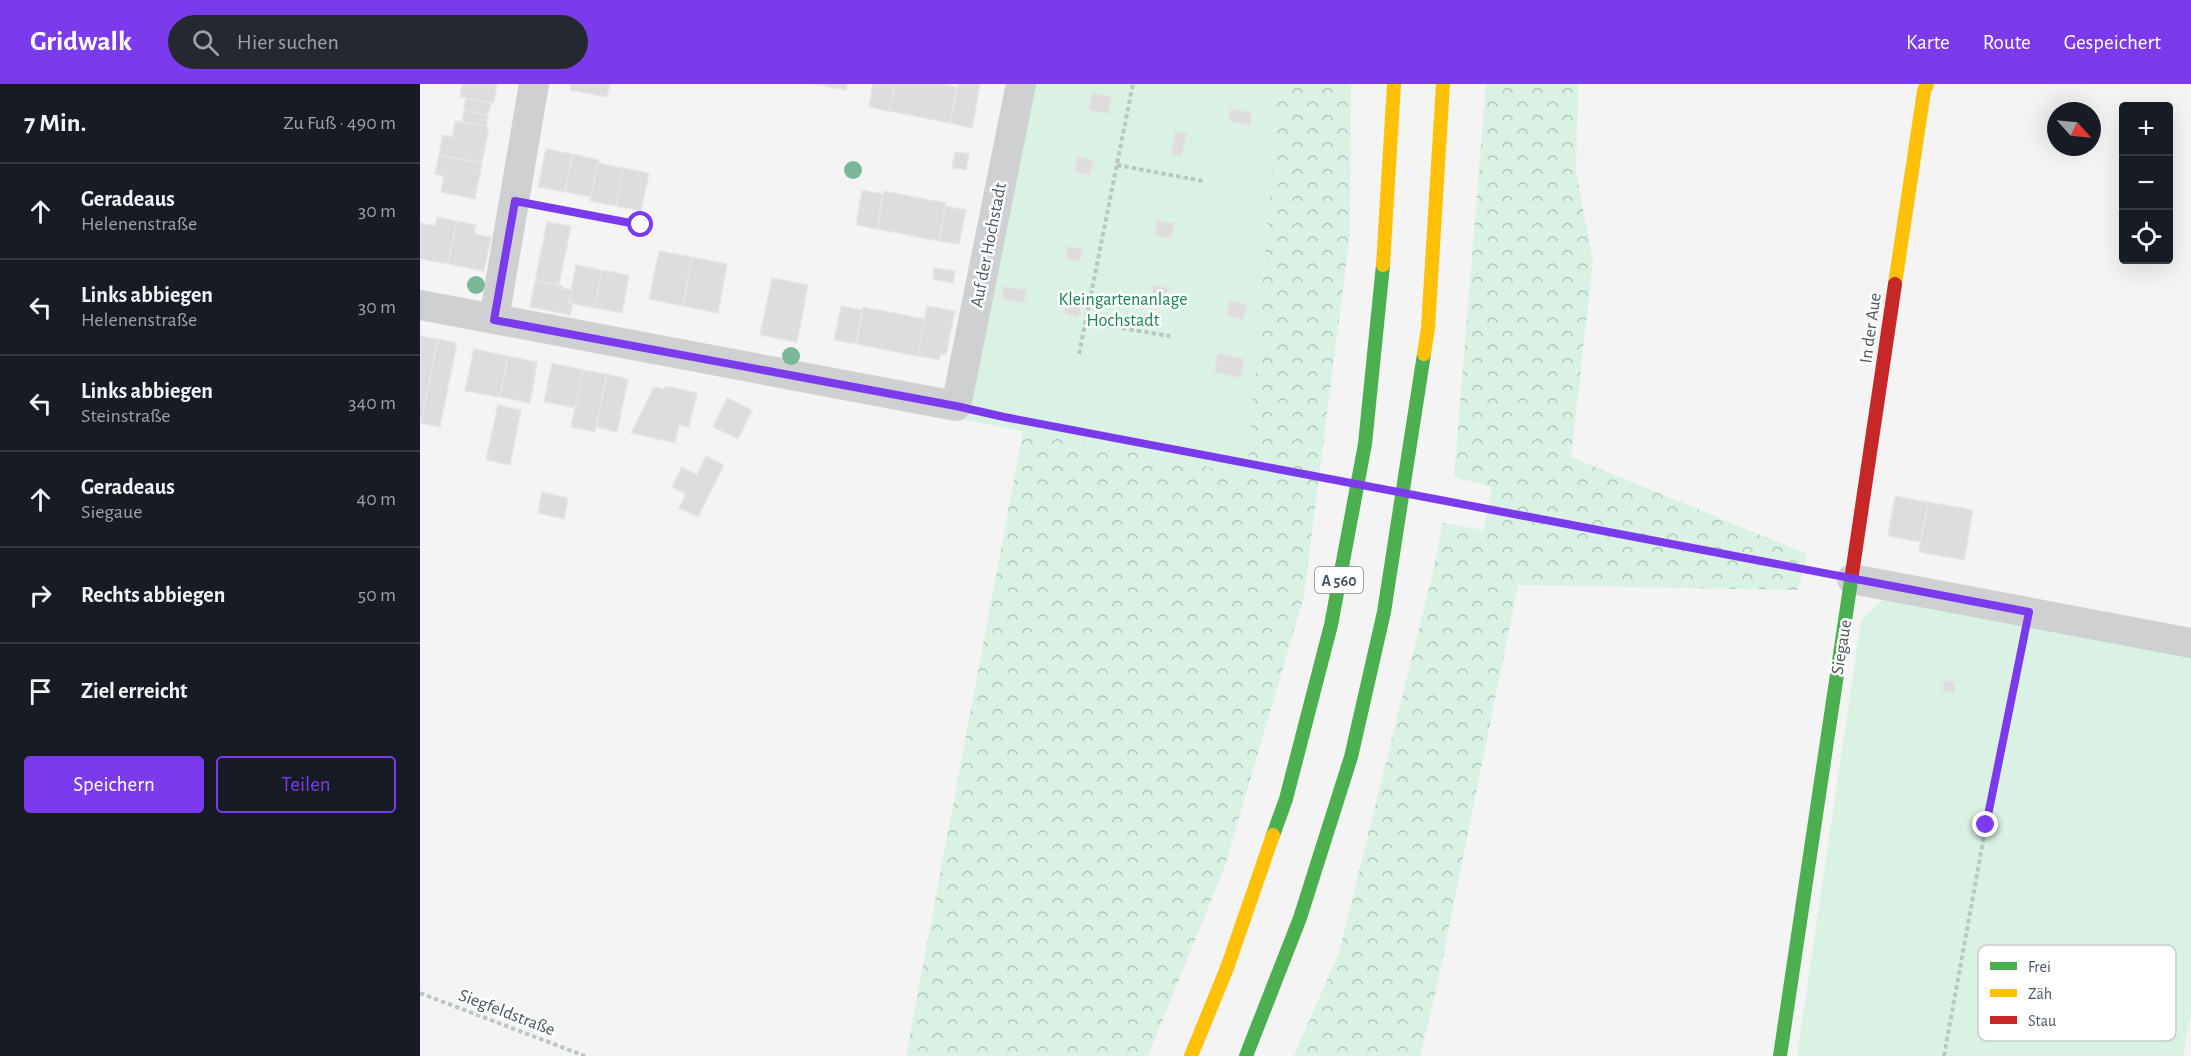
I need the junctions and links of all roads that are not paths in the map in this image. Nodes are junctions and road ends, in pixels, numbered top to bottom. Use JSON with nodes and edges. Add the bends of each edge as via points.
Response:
{"nodes":[{"id":1,"x":534,"y":84,"type":"edge"},
{"id":2,"x":1021,"y":84,"type":"edge"},
{"id":3,"x":1394,"y":84,"type":"edge"},
{"id":4,"x":1443,"y":84,"type":"edge"},
{"id":5,"x":1927,"y":84,"type":"edge"},
{"id":6,"x":420,"y":305,"type":"edge"},
{"id":7,"x":494,"y":320,"type":"junction"},
{"id":8,"x":1852,"y":579,"type":"junction"},
{"id":9,"x":2191,"y":643,"type":"edge"},
{"id":10,"x":1191,"y":1056,"type":"edge"},
{"id":11,"x":1245,"y":1056,"type":"edge"},
{"id":12,"x":1780,"y":1056,"type":"edge"}],
"edges":[{"from":1,"to":7,"type":"street"},
{"from":2,"to":7,"type":"street","name":"Auf der Hochstadt","via":[[956,406]]},
{"from":3,"to":10,"type":"main road","number":"A 560","via":[[1384,259],[1365,444],[1331,625],[1286,799],[1227,968]]},
{"from":4,"to":11,"type":"main road","number":"A 560","via":[[1428,328],[1384,612],[1347,767],[1300,918]]},
{"from":5,"to":8,"type":"main road","name":"In der Aue"},
{"from":6,"to":7,"type":"street"},
{"from":8,"to":9,"type":"street"},
{"from":8,"to":12,"type":"main road","name":"Siegaue"}]}
